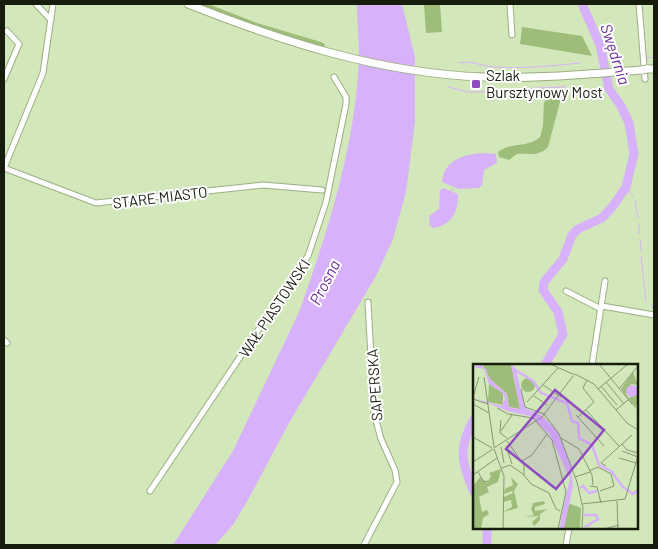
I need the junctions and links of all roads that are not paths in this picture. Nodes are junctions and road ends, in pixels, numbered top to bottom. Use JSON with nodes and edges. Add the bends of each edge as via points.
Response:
{"nodes":[{"id":1,"x":36,"y":4,"type":"edge"},
{"id":2,"x":53,"y":4,"type":"edge"},
{"id":3,"x":188,"y":4,"type":"edge"},
{"id":4,"x":510,"y":4,"type":"edge"},
{"id":5,"x":639,"y":4,"type":"edge"},
{"id":6,"x":51,"y":20,"type":"junction"},
{"id":7,"x":6,"y":31,"type":"dead end"},
{"id":8,"x":512,"y":35,"type":"dead end"},
{"id":9,"x":4,"y":62,"type":"edge"},
{"id":10,"x":10,"y":66,"type":"junction"},
{"id":11,"x":648,"y":69,"type":"edge"},
{"id":12,"x":334,"y":77,"type":"dead end"},
{"id":13,"x":645,"y":78,"type":"dead end"},
{"id":14,"x":4,"y":79,"type":"edge"},
{"id":15,"x":5,"y":160,"type":"edge"},
{"id":16,"x":4,"y":168,"type":"edge"},
{"id":17,"x":322,"y":190,"type":"dead end"},
{"id":18,"x":605,"y":281,"type":"dead end"},
{"id":19,"x":566,"y":290,"type":"dead end"},
{"id":20,"x":368,"y":302,"type":"dead end"},
{"id":21,"x":601,"y":308,"type":"junction"},
{"id":22,"x":654,"y":315,"type":"edge"},
{"id":23,"x":592,"y":364,"type":"edge"},
{"id":24,"x":150,"y":491,"type":"dead end"},
{"id":25,"x":569,"y":529,"type":"edge"},
{"id":26,"x":364,"y":545,"type":"edge"},
{"id":27,"x":566,"y":545,"type":"edge"}],
"edges":[{"from":1,"to":6,"type":"street"},
{"from":2,"to":6,"type":"street"},
{"from":3,"to":11,"type":"main road","via":[[269,36],[338,56],[437,74],[502,78]]},
{"from":4,"to":8,"type":"street"},
{"from":5,"to":13,"type":"street"},
{"from":6,"to":15,"type":"street","via":[[43,73]]},
{"from":7,"to":10,"type":"street","via":[[19,44]]},
{"from":9,"to":10,"type":"street"},
{"from":10,"to":14,"type":"street"},
{"from":12,"to":24,"type":"street","name":"WAŁ PIASTOWSKI","via":[[346,97],[346,104],[326,202],[308,256]]},
{"from":15,"to":16,"type":"street"},
{"from":16,"to":17,"type":"street","name":"STARE MIASTO","via":[[96,204],[263,186]]},
{"from":18,"to":21,"type":"street"},
{"from":19,"to":21,"type":"street"},
{"from":20,"to":26,"type":"street","name":"SAPERSKA","via":[[374,413],[397,482]]},
{"from":21,"to":22,"type":"street"},
{"from":21,"to":23,"type":"street"},
{"from":25,"to":27,"type":"street"}]}
